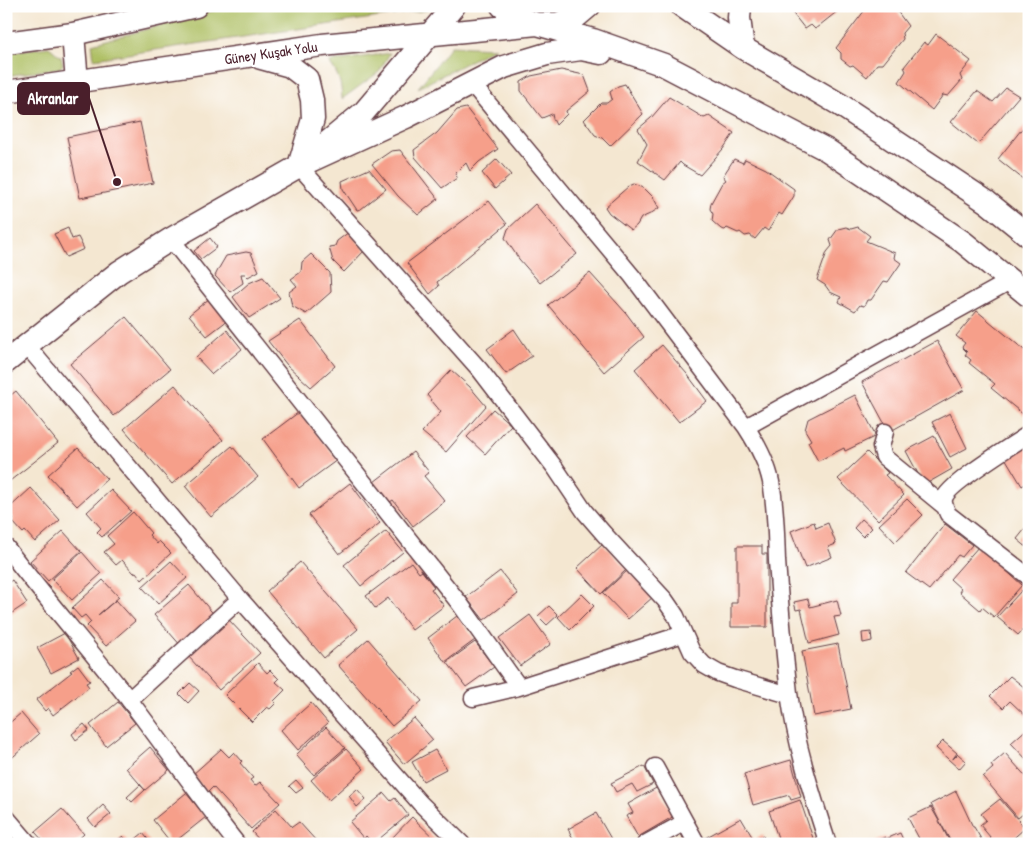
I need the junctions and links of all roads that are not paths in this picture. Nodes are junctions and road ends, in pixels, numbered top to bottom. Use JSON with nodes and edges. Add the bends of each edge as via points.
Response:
{"nodes":[{"id":1,"x":196,"y":6,"type":"edge"},
{"id":2,"x":454,"y":6,"type":"edge"},
{"id":3,"x":502,"y":6,"type":"edge"},
{"id":4,"x":600,"y":6,"type":"edge"},
{"id":5,"x":682,"y":6,"type":"edge"},
{"id":6,"x":740,"y":6,"type":"edge"},
{"id":7,"x":583,"y":12,"type":"edge"},
{"id":8,"x":537,"y":24,"type":"junction"},
{"id":9,"x":73,"y":34,"type":"junction"},
{"id":10,"x":430,"y":35,"type":"junction"},
{"id":11,"x":6,"y":43,"type":"edge"},
{"id":12,"x":743,"y":48,"type":"junction"},
{"id":13,"x":252,"y":56,"type":"junction"},
{"id":14,"x":664,"y":65,"type":"junction"},
{"id":15,"x":77,"y":82,"type":"junction"},
{"id":16,"x":472,"y":84,"type":"junction"},
{"id":17,"x":6,"y":92,"type":"edge"},
{"id":18,"x":299,"y":166,"type":"junction"},
{"id":19,"x":1029,"y":236,"type":"edge"},
{"id":20,"x":171,"y":239,"type":"junction"},
{"id":21,"x":1010,"y":280,"type":"junction"},
{"id":22,"x":1029,"y":296,"type":"edge"},
{"id":23,"x":27,"y":346,"type":"junction"},
{"id":24,"x":6,"y":362,"type":"edge"},
{"id":25,"x":746,"y":427,"type":"junction"},
{"id":26,"x":885,"y":432,"type":"dead end"},
{"id":27,"x":1029,"y":434,"type":"edge"},
{"id":28,"x":944,"y":506,"type":"junction"},
{"id":29,"x":6,"y":547,"type":"edge"},
{"id":30,"x":1029,"y":577,"type":"edge"},
{"id":31,"x":240,"y":599,"type":"junction"},
{"id":32,"x":683,"y":634,"type":"junction"},
{"id":33,"x":519,"y":688,"type":"junction"},
{"id":34,"x":790,"y":695,"type":"junction"},
{"id":35,"x":473,"y":698,"type":"dead end"},
{"id":36,"x":129,"y":700,"type":"junction"},
{"id":37,"x":655,"y":767,"type":"dead end"},
{"id":38,"x":6,"y":817,"type":"edge"},
{"id":39,"x":685,"y":822,"type":"junction"},
{"id":40,"x":29,"y":844,"type":"edge"},
{"id":41,"x":237,"y":844,"type":"edge"},
{"id":42,"x":462,"y":844,"type":"edge"},
{"id":43,"x":645,"y":844,"type":"edge"},
{"id":44,"x":697,"y":844,"type":"edge"},
{"id":45,"x":828,"y":844,"type":"edge"}],
"edges":[{"from":1,"to":9,"type":"main road"},
{"from":2,"to":10,"type":"main road"},
{"from":3,"to":8,"type":"main road","via":[[518,18]]},
{"from":4,"to":7,"type":"main road","name":"Güney Kuşak Yolu"},
{"from":5,"to":12,"type":"main road"},
{"from":6,"to":12,"type":"main road"},
{"from":7,"to":8,"type":"main road","name":"Güney Kuşak Yolu","via":[[557,24]]},
{"from":8,"to":10,"type":"main road","name":"Güney Kuşak Yolu"},
{"from":8,"to":14,"type":"main road"},
{"from":9,"to":11,"type":"main road"},
{"from":9,"to":15,"type":"main road"},
{"from":10,"to":13,"type":"main road","name":"Güney Kuşak Yolu","via":[[322,45]]},
{"from":10,"to":18,"type":"main road","via":[[364,112]]},
{"from":12,"to":19,"type":"main road","via":[[839,104],[987,202]]},
{"from":13,"to":15,"type":"main road","name":"Güney Kuşak Yolu"},
{"from":13,"to":18,"type":"main road","via":[[290,66],[307,80],[313,119]]},
{"from":14,"to":16,"type":"main road","via":[[581,49],[547,54],[504,67]]},
{"from":14,"to":21,"type":"main road","via":[[827,150],[963,242]]},
{"from":15,"to":17,"type":"main road","name":"Güney Kuşak Yolu"},
{"from":16,"to":18,"type":"main road"},
{"from":16,"to":25,"type":"street","via":[[632,276]]},
{"from":18,"to":20,"type":"main road"},
{"from":18,"to":32,"type":"street","via":[[480,370],[586,512],[665,600]]},
{"from":20,"to":23,"type":"main road","via":[[119,272]]},
{"from":20,"to":33,"type":"street","via":[[460,604]]},
{"from":21,"to":22,"type":"main road"},
{"from":21,"to":25,"type":"street"},
{"from":23,"to":24,"type":"main road"},
{"from":23,"to":31,"type":"street"},
{"from":25,"to":34,"type":"street","via":[[760,449],[771,482]]},
{"from":26,"to":28,"type":"street","via":[[881,447],[884,457]]},
{"from":27,"to":28,"type":"street","via":[[959,481],[948,491]]},
{"from":28,"to":30,"type":"street","via":[[948,514]]},
{"from":29,"to":36,"type":"street"},
{"from":31,"to":36,"type":"street"},
{"from":31,"to":42,"type":"street","via":[[415,797]]},
{"from":32,"to":33,"type":"street"},
{"from":32,"to":34,"type":"street","via":[[692,652],[704,665],[718,673]]},
{"from":33,"to":35,"type":"street"},
{"from":34,"to":45,"type":"street","via":[[809,786]]},
{"from":36,"to":41,"type":"street"},
{"from":37,"to":39,"type":"street"},
{"from":38,"to":40,"type":"street"},
{"from":39,"to":43,"type":"street"},
{"from":39,"to":44,"type":"street"}]}
